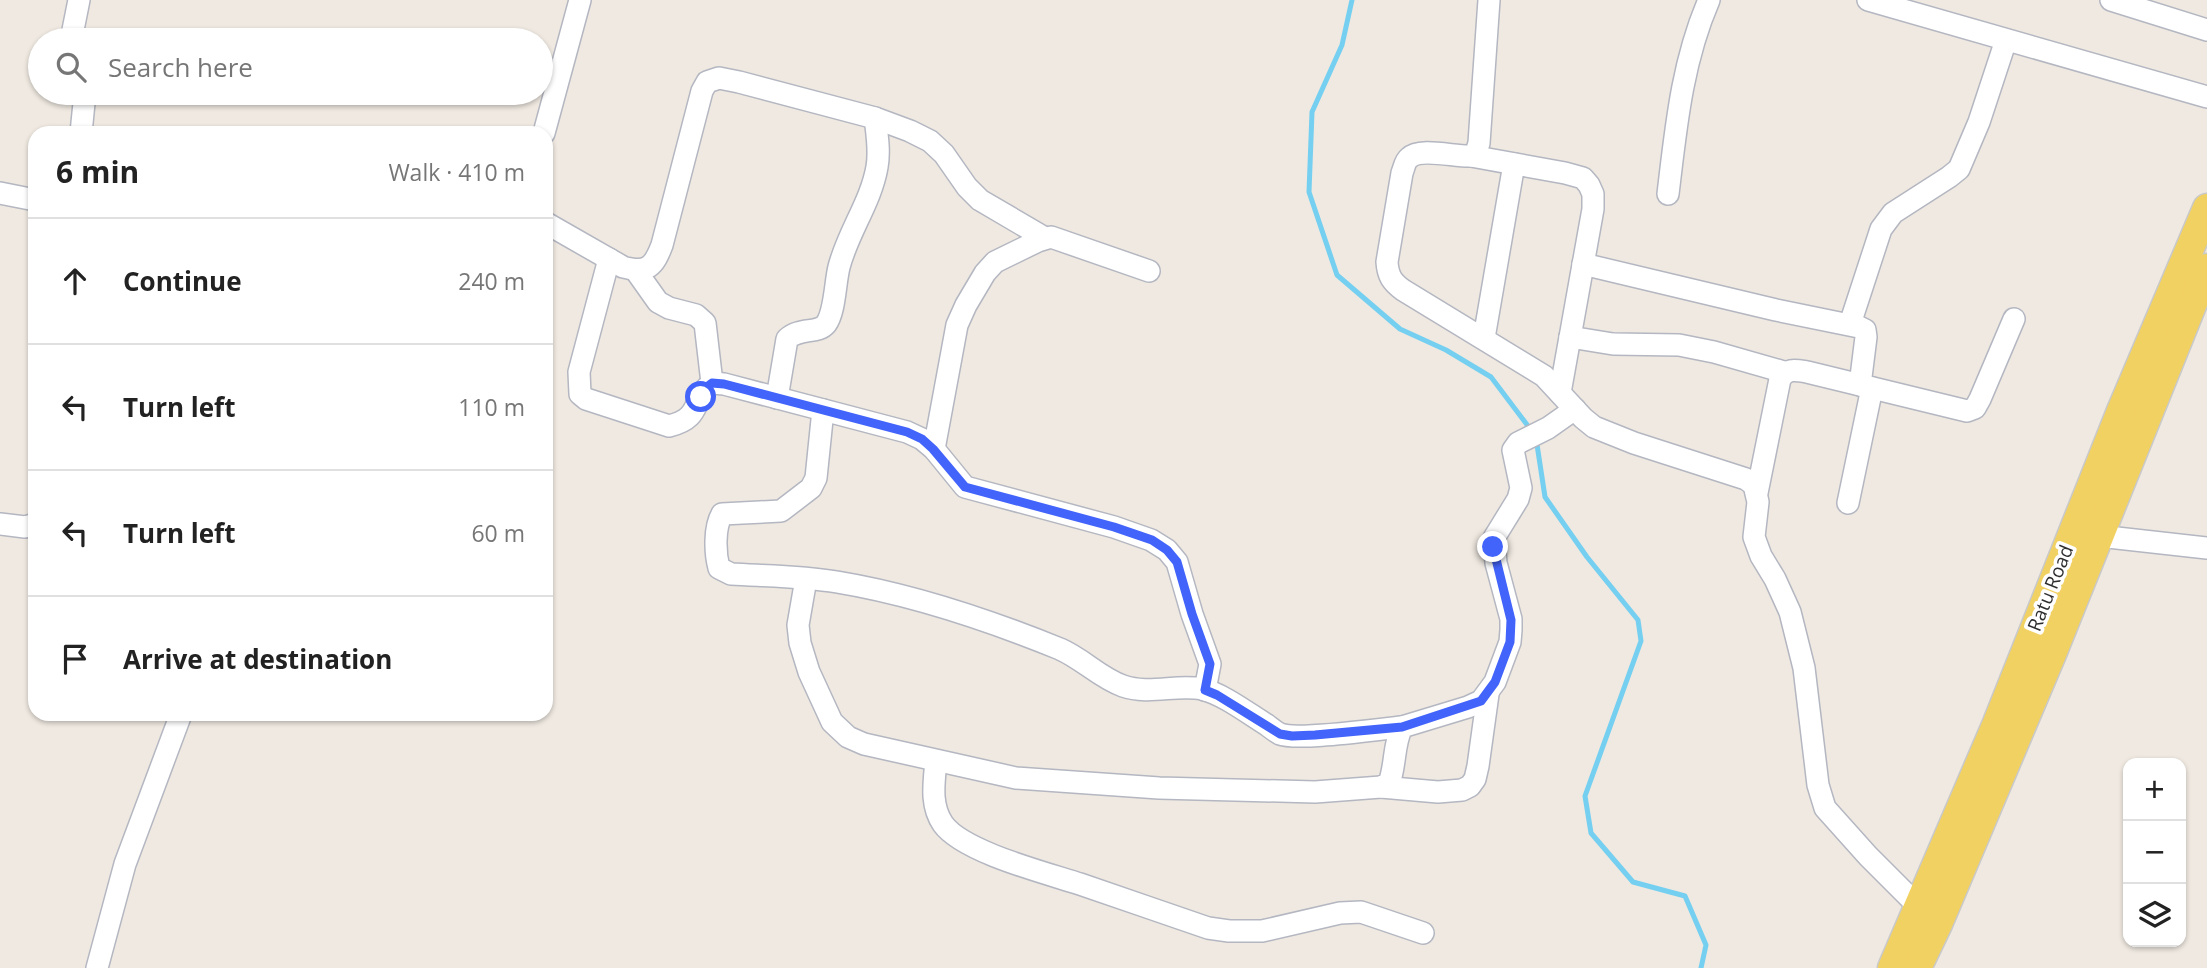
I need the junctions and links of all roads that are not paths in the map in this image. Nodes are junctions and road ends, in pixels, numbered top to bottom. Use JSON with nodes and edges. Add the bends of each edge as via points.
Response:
{"nodes":[{"id":1,"x":79,"y":0,"type":"edge"},
{"id":2,"x":580,"y":0,"type":"edge"},
{"id":3,"x":1489,"y":0,"type":"edge"},
{"id":4,"x":1709,"y":0,"type":"edge"},
{"id":5,"x":1868,"y":0,"type":"edge"},
{"id":6,"x":2111,"y":0,"type":"edge"},
{"id":7,"x":73,"y":28,"type":"edge"},
{"id":8,"x":2207,"y":30,"type":"edge"},
{"id":9,"x":2006,"y":40,"type":"junction"},
{"id":10,"x":2207,"y":97,"type":"edge"},
{"id":11,"x":553,"y":100,"type":"edge"},
{"id":12,"x":84,"y":105,"type":"edge"},
{"id":13,"x":552,"y":105,"type":"edge"},
{"id":14,"x":876,"y":118,"type":"junction"},
{"id":15,"x":82,"y":126,"type":"edge"},
{"id":16,"x":546,"y":126,"type":"edge"},
{"id":17,"x":1471,"y":156,"type":"junction"},
{"id":18,"x":1514,"y":164,"type":"junction"},
{"id":19,"x":0,"y":194,"type":"edge"},
{"id":20,"x":1668,"y":194,"type":"dead end"},
{"id":21,"x":28,"y":199,"type":"edge"},
{"id":22,"x":2207,"y":208,"type":"edge"},
{"id":23,"x":553,"y":227,"type":"edge"},
{"id":24,"x":1045,"y":238,"type":"junction"},
{"id":25,"x":609,"y":259,"type":"junction"},
{"id":26,"x":1583,"y":264,"type":"junction"},
{"id":27,"x":2207,"y":268,"type":"edge"},
{"id":28,"x":636,"y":271,"type":"junction"},
{"id":29,"x":1149,"y":271,"type":"dead end"},
{"id":30,"x":2014,"y":319,"type":"dead end"},
{"id":31,"x":1850,"y":324,"type":"junction"},
{"id":32,"x":1570,"y":337,"type":"junction"},
{"id":33,"x":1484,"y":338,"type":"junction"},
{"id":34,"x":1784,"y":372,"type":"junction"},
{"id":35,"x":712,"y":383,"type":"junction"},
{"id":36,"x":1866,"y":386,"type":"junction"},
{"id":37,"x":1560,"y":393,"type":"junction"},
{"id":38,"x":778,"y":398,"type":"junction"},
{"id":39,"x":1575,"y":409,"type":"junction"},
{"id":40,"x":823,"y":411,"type":"junction"},
{"id":41,"x":933,"y":449,"type":"junction"},
{"id":42,"x":1757,"y":493,"type":"junction"},
{"id":43,"x":1848,"y":503,"type":"dead end"},
{"id":44,"x":0,"y":524,"type":"edge"},
{"id":45,"x":28,"y":526,"type":"edge"},
{"id":46,"x":2099,"y":536,"type":"junction"},
{"id":47,"x":2207,"y":548,"type":"edge"},
{"id":48,"x":806,"y":579,"type":"junction"},
{"id":49,"x":1205,"y":690,"type":"junction"},
{"id":50,"x":1488,"y":694,"type":"junction"},
{"id":51,"x":178,"y":721,"type":"edge"},
{"id":52,"x":1402,"y":727,"type":"junction"},
{"id":53,"x":936,"y":761,"type":"junction"},
{"id":54,"x":1381,"y":787,"type":"junction"},
{"id":55,"x":1928,"y":915,"type":"junction"},
{"id":56,"x":1423,"y":933,"type":"dead end"},
{"id":57,"x":97,"y":968,"type":"edge"},
{"id":58,"x":1892,"y":968,"type":"edge"},
{"id":59,"x":1917,"y":968,"type":"edge"}],
"edges":[{"from":1,"to":7,"type":"street"},
{"from":2,"to":11,"type":"street"},
{"from":3,"to":17,"type":"street","via":[[1479,143]]},
{"from":4,"to":20,"type":"street","via":[[1681,87]]},
{"from":5,"to":9,"type":"street"},
{"from":6,"to":8,"type":"street"},
{"from":9,"to":10,"type":"street"},
{"from":9,"to":31,"type":"street","via":[[1959,169],[1893,213],[1881,229]]},
{"from":12,"to":15,"type":"street"},
{"from":13,"to":16,"type":"street"},
{"from":14,"to":24,"type":"street","via":[[930,141],[980,200]]},
{"from":14,"to":28,"type":"street","via":[[739,82],[719,78],[707,82],[656,261]]},
{"from":14,"to":38,"type":"street","via":[[873,183],[844,250],[830,313],[819,330],[794,333],[788,340]]},
{"from":17,"to":18,"type":"street"},
{"from":17,"to":33,"type":"street","via":[[1421,152],[1407,160],[1387,261],[1393,282]]},
{"from":18,"to":26,"type":"street","via":[[1583,178],[1589,185],[1593,209]]},
{"from":18,"to":33,"type":"street"},
{"from":19,"to":21,"type":"street"},
{"from":22,"to":55,"type":"main road","name":"Ratu Road","via":[[1997,723]]},
{"from":23,"to":25,"type":"street"},
{"from":24,"to":29,"type":"street","via":[[1058,238]]},
{"from":24,"to":41,"type":"street","via":[[995,262],[966,305],[957,325]]},
{"from":25,"to":28,"type":"street"},
{"from":25,"to":35,"type":"street","via":[[579,372],[580,394],[669,426],[688,419]]},
{"from":26,"to":31,"type":"street"},
{"from":26,"to":32,"type":"street"},
{"from":27,"to":46,"type":"main road","name":"Ratu Road"},
{"from":28,"to":35,"type":"street","via":[[658,302],[696,315],[705,323]]},
{"from":30,"to":36,"type":"street","via":[[1975,408],[1960,410]]},
{"from":31,"to":36,"type":"street","via":[[1864,330],[1866,337]]},
{"from":32,"to":34,"type":"street","via":[[1613,344],[1679,345]]},
{"from":32,"to":37,"type":"street"},
{"from":33,"to":37,"type":"street","via":[[1544,376]]},
{"from":34,"to":36,"type":"street","via":[[1793,369]]},
{"from":34,"to":42,"type":"street"},
{"from":35,"to":38,"type":"street"},
{"from":36,"to":43,"type":"street"},
{"from":37,"to":39,"type":"street"},
{"from":38,"to":40,"type":"street"},
{"from":39,"to":42,"type":"street","via":[[1604,431],[1746,479]]},
{"from":39,"to":50,"type":"street","via":[[1513,450],[1521,488],[1494,538],[1511,620],[1510,642]]},
{"from":40,"to":41,"type":"street","via":[[907,432]]},
{"from":40,"to":48,"type":"street","via":[[811,488],[781,511],[722,514],[718,521],[719,568],[731,574]]},
{"from":41,"to":49,"type":"street","via":[[965,487],[1114,527],[1167,550],[1177,562],[1210,664]]},
{"from":42,"to":55,"type":"street","via":[[1754,537],[1793,623],[1825,808]]},
{"from":44,"to":45,"type":"street"},
{"from":46,"to":47,"type":"street"},
{"from":46,"to":55,"type":"main road","name":"Ratu Road","via":[[2053,654]]},
{"from":48,"to":49,"type":"street","via":[[836,581],[963,613],[1061,650],[1126,687]]},
{"from":48,"to":53,"type":"street","via":[[800,643],[832,722],[864,744]]},
{"from":49,"to":52,"type":"street","via":[[1280,734]]},
{"from":50,"to":52,"type":"street","via":[[1468,707]]},
{"from":50,"to":54,"type":"street","via":[[1478,766],[1470,786],[1438,792]]},
{"from":51,"to":57,"type":"street","via":[[125,864]]},
{"from":52,"to":54,"type":"street","via":[[1393,774]]},
{"from":53,"to":54,"type":"street","via":[[1016,778],[1159,788],[1315,792]]},
{"from":53,"to":56,"type":"street","via":[[933,794],[944,825],[996,856],[1208,928],[1262,931],[1361,912]]},
{"from":55,"to":58,"type":"main road","name":"Ratu Road"},
{"from":55,"to":59,"type":"main road","name":"Ratu Road"}]}
